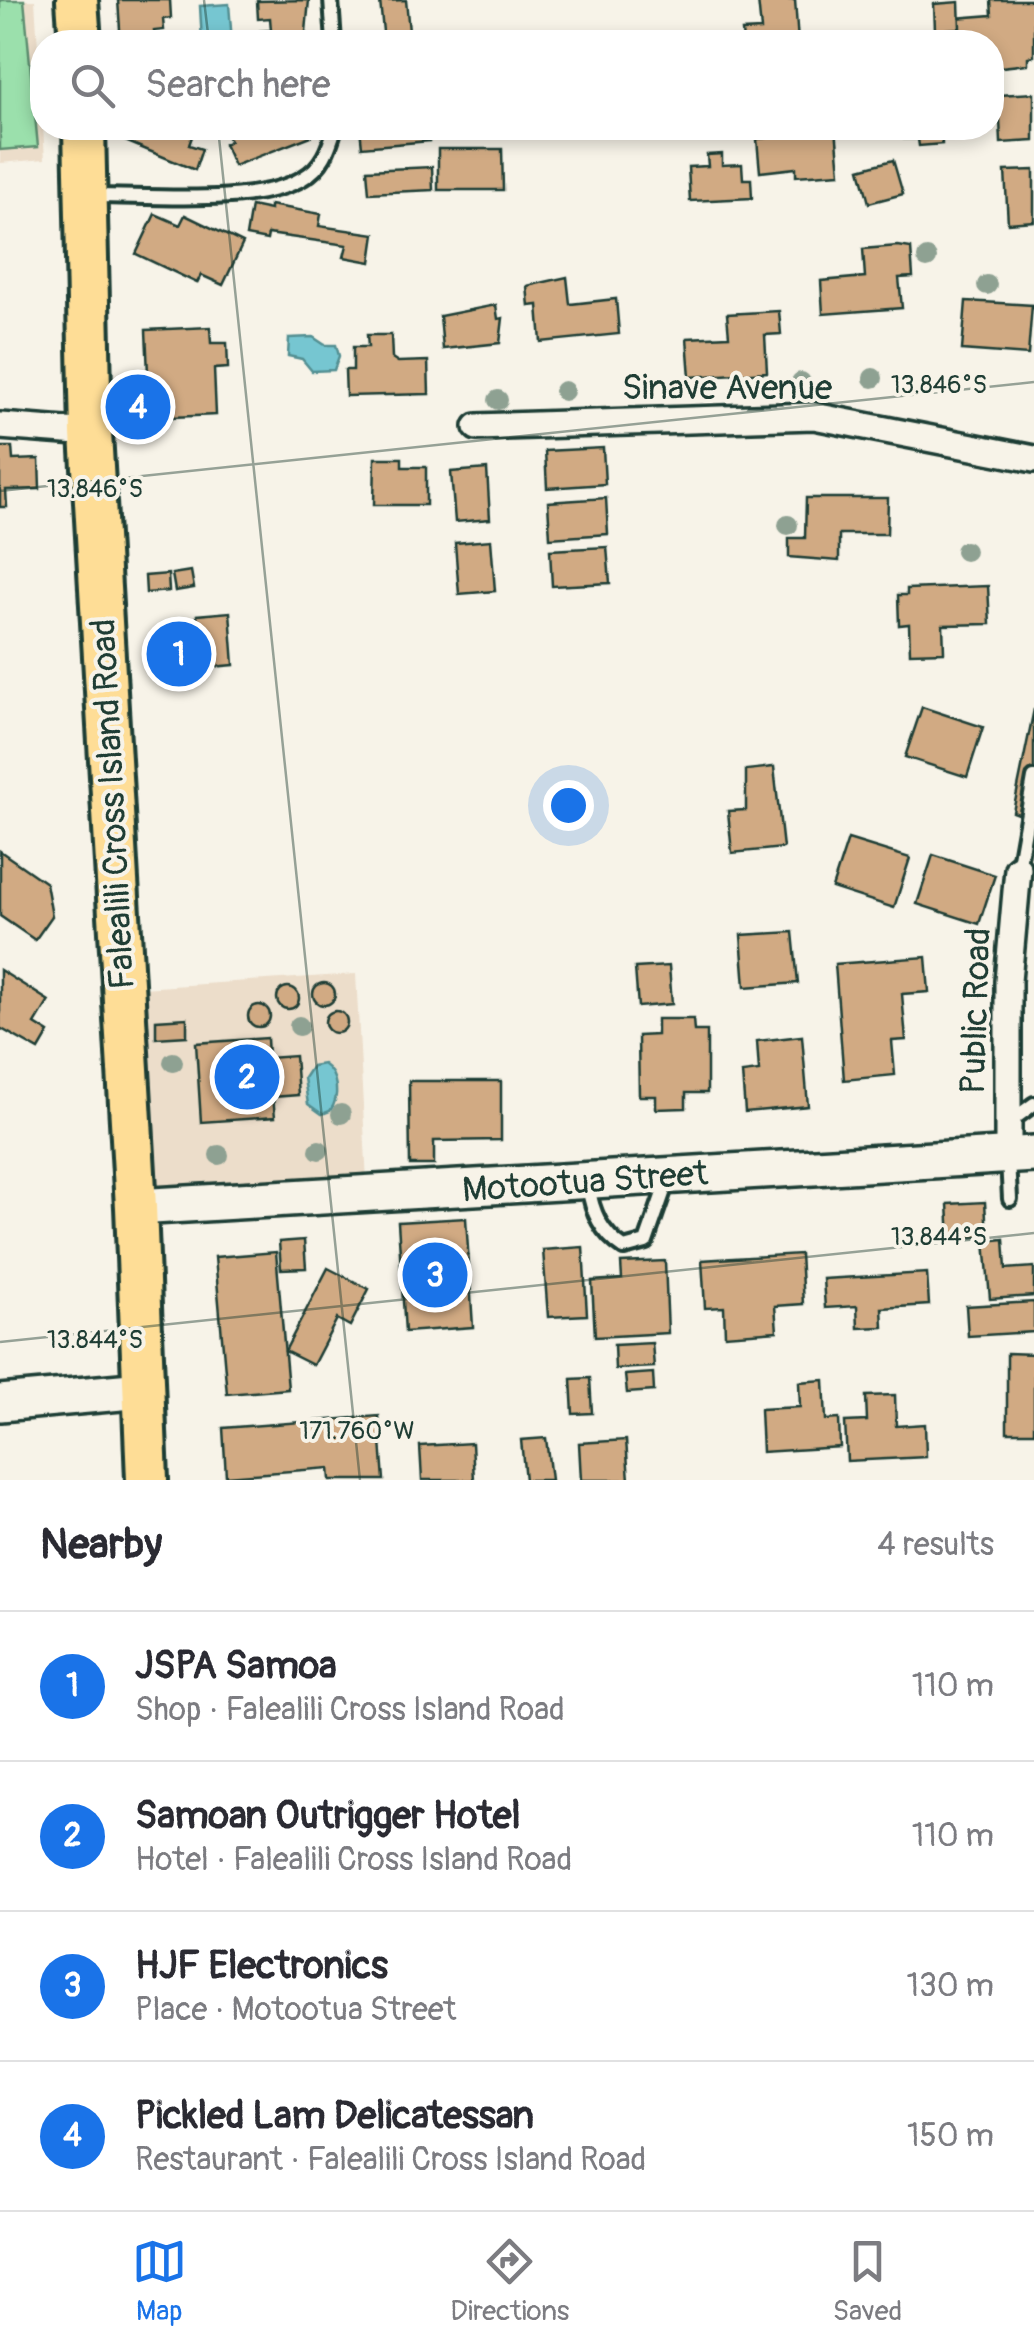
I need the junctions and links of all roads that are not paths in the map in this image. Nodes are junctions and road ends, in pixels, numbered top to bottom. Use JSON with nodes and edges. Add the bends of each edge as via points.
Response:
{"nodes":[{"id":1,"x":77,"y":0,"type":"edge"},
{"id":2,"x":330,"y":0,"type":"edge"},
{"id":3,"x":79,"y":30,"type":"edge"},
{"id":4,"x":333,"y":30,"type":"edge"},
{"id":5,"x":84,"y":140,"type":"edge"},
{"id":6,"x":330,"y":140,"type":"edge"},
{"id":7,"x":86,"y":196,"type":"junction"},
{"id":8,"x":0,"y":426,"type":"edge"},
{"id":9,"x":477,"y":428,"type":"dead end"},
{"id":10,"x":91,"y":434,"type":"junction"},
{"id":11,"x":1034,"y":459,"type":"edge"},
{"id":12,"x":1034,"y":778,"type":"edge"},
{"id":13,"x":1018,"y":869,"type":"joint"},
{"id":14,"x":1034,"y":1104,"type":"edge"},
{"id":15,"x":1017,"y":1145,"type":"edge"},
{"id":16,"x":669,"y":1177,"type":"junction"},
{"id":17,"x":587,"y":1182,"type":"junction"},
{"id":18,"x":1010,"y":1199,"type":"dead end"},
{"id":19,"x":136,"y":1207,"type":"junction"},
{"id":20,"x":142,"y":1390,"type":"junction"},
{"id":21,"x":0,"y":1403,"type":"edge"},
{"id":22,"x":147,"y":1480,"type":"edge"}],
"edges":[{"from":1,"to":3,"type":"main road"},
{"from":2,"to":4,"type":"lane"},
{"from":5,"to":7,"type":"main road","name":"Falealili Cross Island Road"},
{"from":6,"to":7,"type":"lane","via":[[318,166],[291,184],[253,192]]},
{"from":7,"to":10,"type":"main road","name":"Falealili Cross Island Road"},
{"from":8,"to":10,"type":"street"},
{"from":9,"to":11,"type":"street","name":"Sinave Avenue","via":[[814,416]]},
{"from":10,"to":19,"type":"main road","name":"Falealili Cross Island Road"},
{"from":12,"to":13,"type":"lane"},
{"from":13,"to":15,"type":"street","name":"Public Road","via":[[1008,980]]},
{"from":14,"to":15,"type":"lane"},
{"from":15,"to":16,"type":"main road","name":"Motootua Street"},
{"from":15,"to":18,"type":"lane"},
{"from":16,"to":17,"type":"main road","name":"Motootua Street"},
{"from":16,"to":17,"type":"lane","via":[[646,1242],[624,1248],[607,1237]]},
{"from":17,"to":19,"type":"main road","name":"Motootua Street"},
{"from":19,"to":20,"type":"main road","name":"Falealili Cross Island Road"},
{"from":20,"to":21,"type":"main road"},
{"from":20,"to":22,"type":"main road","name":"Falealili Cross Island Road"}]}
